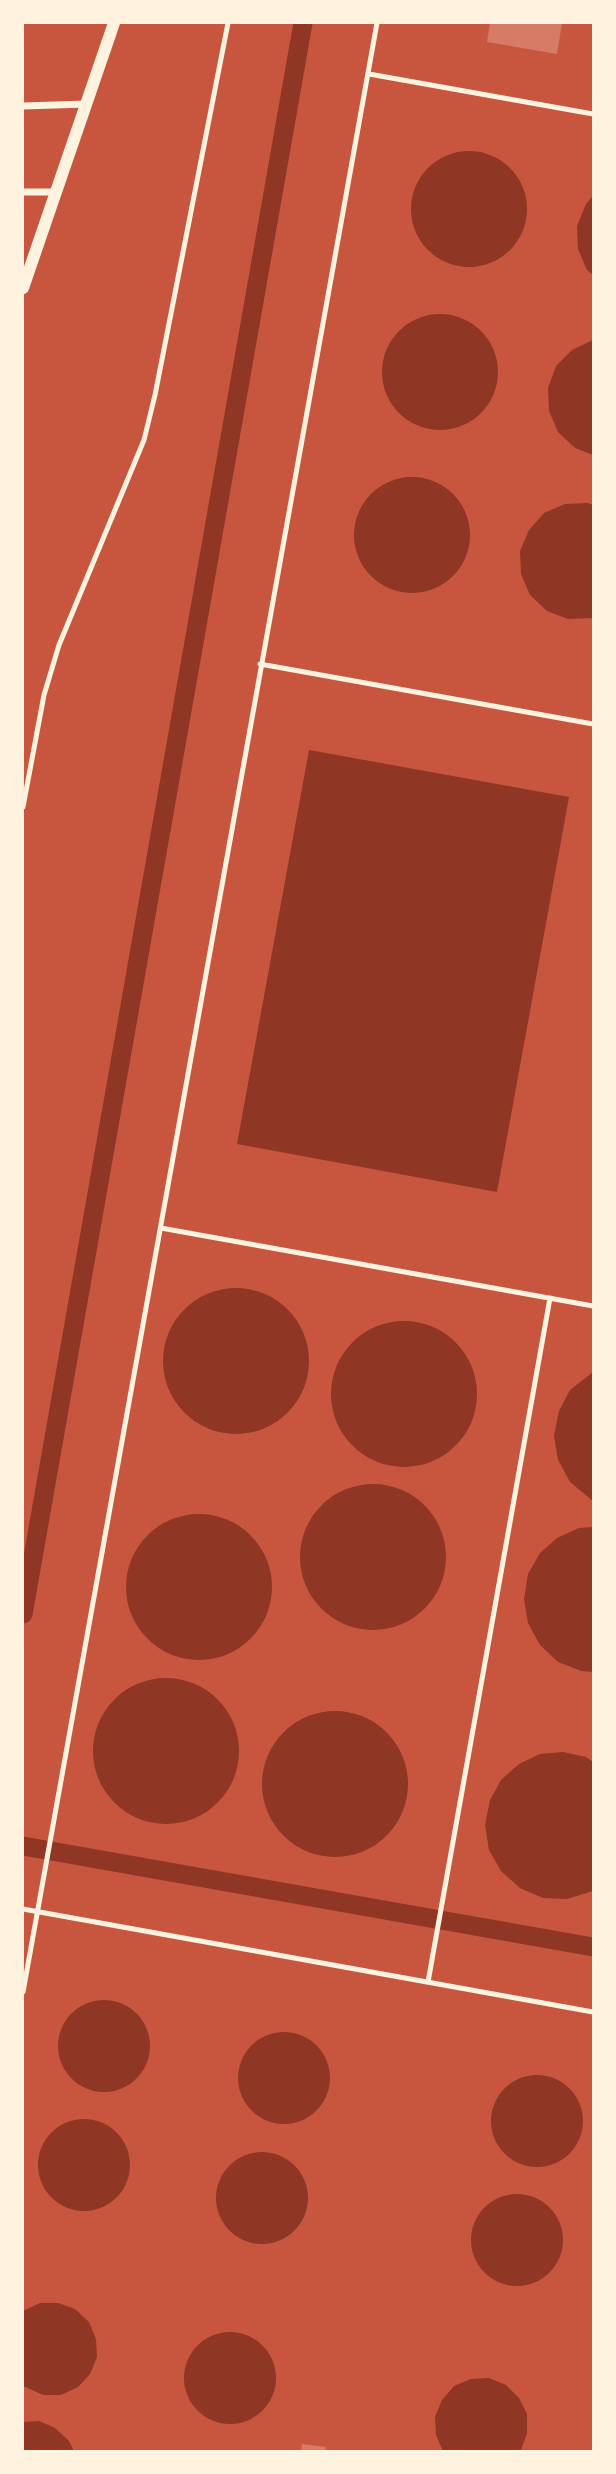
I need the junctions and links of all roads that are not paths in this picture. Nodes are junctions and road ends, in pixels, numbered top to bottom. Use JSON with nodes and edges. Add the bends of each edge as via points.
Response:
{"nodes":[{"id":1,"x":114,"y":23,"type":"edge"},
{"id":2,"x":228,"y":23,"type":"edge"},
{"id":3,"x":377,"y":23,"type":"edge"},
{"id":4,"x":369,"y":74,"type":"junction"},
{"id":5,"x":87,"y":104,"type":"junction"},
{"id":6,"x":23,"y":106,"type":"edge"},
{"id":7,"x":593,"y":114,"type":"edge"},
{"id":8,"x":23,"y":192,"type":"edge"},
{"id":9,"x":58,"y":192,"type":"junction"},
{"id":10,"x":27,"y":265,"type":"edge"},
{"id":11,"x":23,"y":288,"type":"edge"},
{"id":12,"x":260,"y":664,"type":"junction"},
{"id":13,"x":593,"y":724,"type":"edge"},
{"id":14,"x":23,"y":807,"type":"edge"},
{"id":15,"x":161,"y":1228,"type":"junction"},
{"id":16,"x":550,"y":1298,"type":"junction"},
{"id":17,"x":593,"y":1306,"type":"edge"},
{"id":18,"x":23,"y":1909,"type":"edge"},
{"id":19,"x":37,"y":1911,"type":"junction"},
{"id":20,"x":428,"y":1982,"type":"junction"},
{"id":21,"x":23,"y":1992,"type":"edge"},
{"id":22,"x":593,"y":2012,"type":"edge"}],
"edges":[{"from":1,"to":5,"type":"street"},
{"from":2,"to":14,"type":"lane","via":[[144,440],[59,645],[44,695]]},
{"from":3,"to":4,"type":"lane"},
{"from":4,"to":7,"type":"lane"},
{"from":4,"to":12,"type":"lane"},
{"from":5,"to":6,"type":"street"},
{"from":5,"to":9,"type":"street"},
{"from":8,"to":9,"type":"street"},
{"from":9,"to":10,"type":"street"},
{"from":10,"to":11,"type":"street"},
{"from":12,"to":13,"type":"lane"},
{"from":12,"to":15,"type":"lane"},
{"from":15,"to":16,"type":"lane"},
{"from":15,"to":19,"type":"lane"},
{"from":16,"to":17,"type":"lane"},
{"from":16,"to":20,"type":"lane"},
{"from":18,"to":19,"type":"lane"},
{"from":19,"to":20,"type":"lane"},
{"from":19,"to":21,"type":"lane"},
{"from":20,"to":22,"type":"lane"}]}
